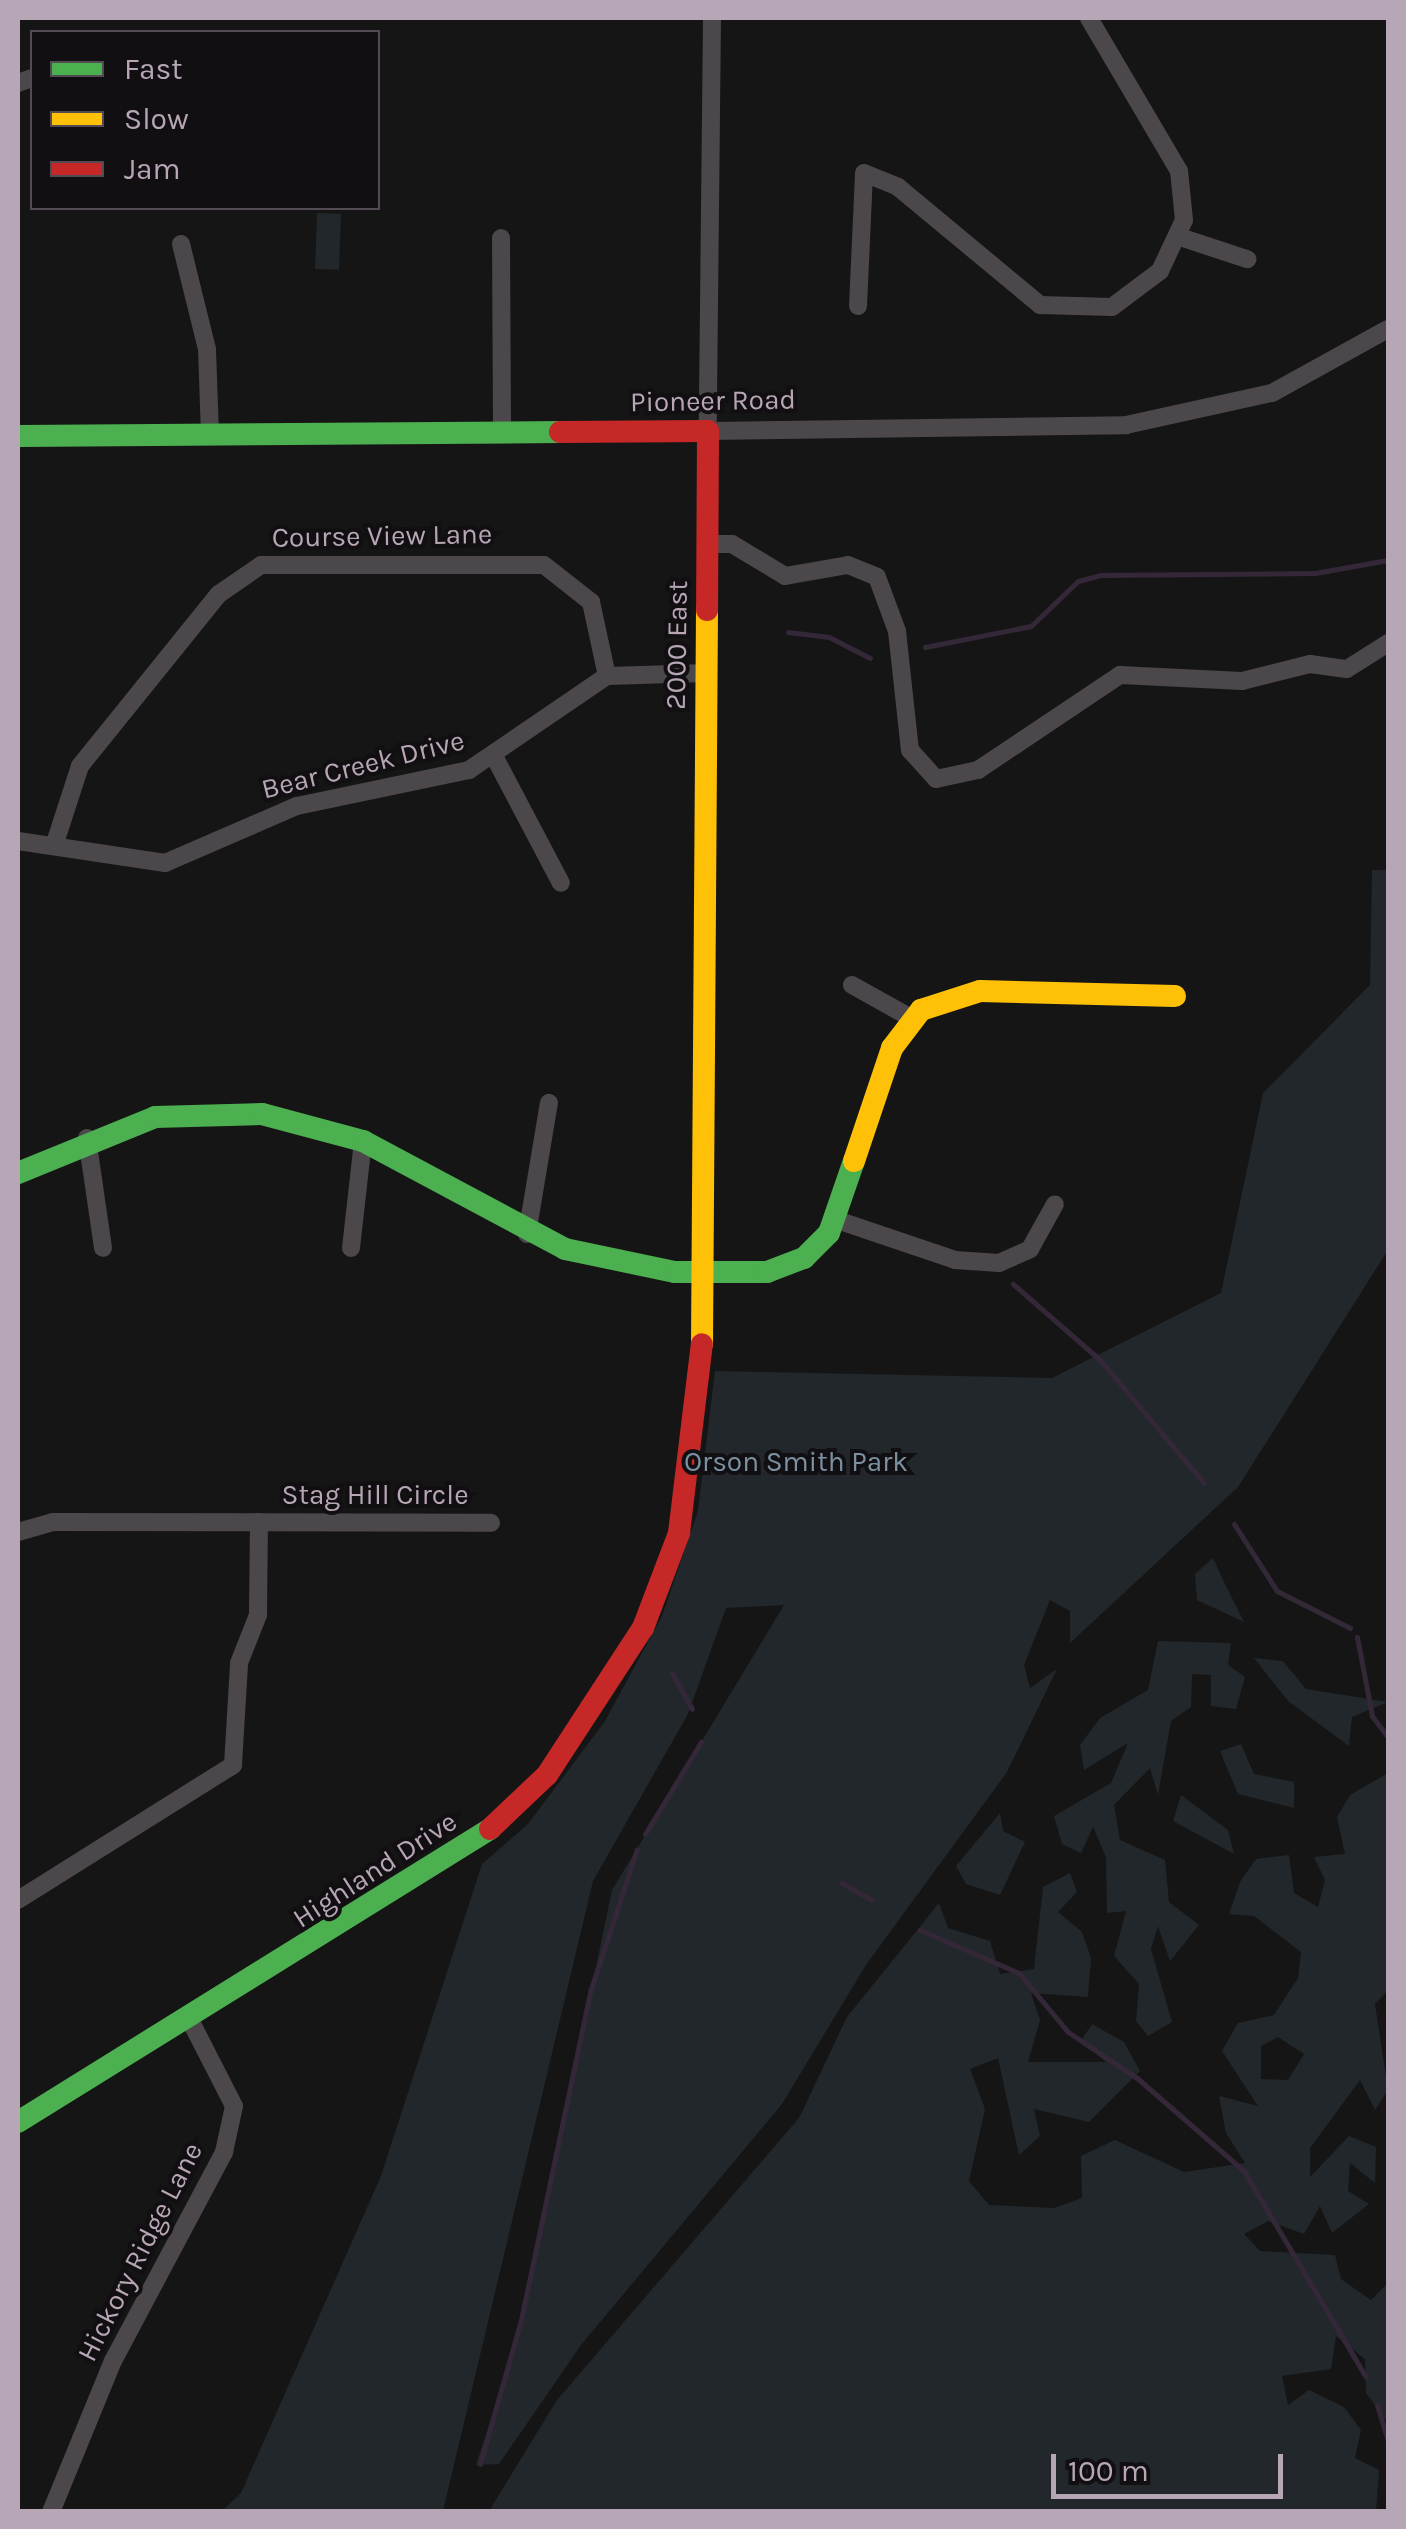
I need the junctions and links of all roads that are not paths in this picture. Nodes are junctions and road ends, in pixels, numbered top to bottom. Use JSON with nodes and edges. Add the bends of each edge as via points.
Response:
{"nodes":[{"id":1,"x":712,"y":18,"type":"edge"},
{"id":2,"x":1089,"y":18,"type":"edge"},
{"id":3,"x":1180,"y":237,"type":"junction"},
{"id":4,"x":500,"y":238,"type":"dead end"},
{"id":5,"x":181,"y":244,"type":"dead end"},
{"id":6,"x":1247,"y":259,"type":"dead end"},
{"id":7,"x":858,"y":306,"type":"dead end"},
{"id":8,"x":1388,"y":329,"type":"edge"},
{"id":9,"x":708,"y":431,"type":"junction"},
{"id":10,"x":502,"y":432,"type":"junction"},
{"id":11,"x":210,"y":433,"type":"junction"},
{"id":12,"x":18,"y":436,"type":"edge"},
{"id":13,"x":708,"y":544,"type":"junction"},
{"id":14,"x":1388,"y":643,"type":"edge"},
{"id":15,"x":706,"y":674,"type":"junction"},
{"id":16,"x":607,"y":676,"type":"junction"},
{"id":17,"x":495,"y":758,"type":"junction"},
{"id":18,"x":18,"y":841,"type":"edge"},
{"id":19,"x":54,"y":846,"type":"junction"},
{"id":20,"x":561,"y":883,"type":"dead end"},
{"id":21,"x":852,"y":985,"type":"dead end"},
{"id":22,"x":1175,"y":996,"type":"dead end"},
{"id":23,"x":911,"y":1018,"type":"junction"},
{"id":24,"x":549,"y":1103,"type":"dead end"},
{"id":25,"x":87,"y":1138,"type":"junction"},
{"id":26,"x":363,"y":1141,"type":"junction"},
{"id":27,"x":18,"y":1174,"type":"edge"},
{"id":28,"x":1054,"y":1204,"type":"dead end"},
{"id":29,"x":837,"y":1220,"type":"junction"},
{"id":30,"x":527,"y":1234,"type":"junction"},
{"id":31,"x":103,"y":1248,"type":"dead end"},
{"id":32,"x":352,"y":1248,"type":"dead end"},
{"id":33,"x":704,"y":1272,"type":"junction"},
{"id":34,"x":259,"y":1522,"type":"junction"},
{"id":35,"x":490,"y":1523,"type":"dead end"},
{"id":36,"x":18,"y":1532,"type":"edge"},
{"id":37,"x":18,"y":1900,"type":"edge"},
{"id":38,"x":190,"y":2020,"type":"junction"},
{"id":39,"x":18,"y":2122,"type":"edge"},
{"id":40,"x":51,"y":2512,"type":"edge"}],
"edges":[{"from":1,"to":9,"type":"street","name":"2000 East"},
{"from":2,"to":3,"type":"street","via":[[1180,171]]},
{"from":3,"to":6,"type":"street"},
{"from":3,"to":7,"type":"street","via":[[1130,298],[1092,312],[1057,310],[1026,298],[898,187],[864,173]]},
{"from":4,"to":10,"type":"street"},
{"from":5,"to":11,"type":"street","via":[[206,348]]},
{"from":8,"to":9,"type":"street","name":"Pioneer Road","via":[[1272,393],[1180,416]]},
{"from":9,"to":10,"type":"street","name":"Pioneer Road"},
{"from":9,"to":13,"type":"street","name":"2000 East"},
{"from":10,"to":11,"type":"street","name":"Pioneer Road"},
{"from":11,"to":12,"type":"street","name":"Pioneer Road"},
{"from":13,"to":14,"type":"street","via":[[732,544],[784,576],[848,565],[878,576],[897,630],[910,750],[936,780],[978,770],[1120,675],[1242,681],[1310,664],[1348,668]]},
{"from":13,"to":15,"type":"street","name":"2000 East"},
{"from":15,"to":16,"type":"street"},
{"from":15,"to":33,"type":"street","name":"2000 East"},
{"from":16,"to":17,"type":"street","name":"Bear Creek Drive"},
{"from":16,"to":19,"type":"street","name":"Course View Lane","via":[[591,602],[544,564],[261,565],[220,594],[80,766]]},
{"from":17,"to":19,"type":"street","name":"Bear Creek Drive","via":[[415,787],[298,806],[164,863]]},
{"from":17,"to":20,"type":"street"},
{"from":18,"to":19,"type":"street","name":"Bear Creek Drive"},
{"from":21,"to":23,"type":"street"},
{"from":22,"to":23,"type":"street","via":[[966,992]]},
{"from":23,"to":29,"type":"street","via":[[892,1048]]},
{"from":24,"to":30,"type":"street"},
{"from":25,"to":26,"type":"street","via":[[156,1117],[228,1111]]},
{"from":25,"to":27,"type":"street"},
{"from":25,"to":31,"type":"street"},
{"from":26,"to":30,"type":"street"},
{"from":26,"to":32,"type":"street"},
{"from":28,"to":29,"type":"street","via":[[1030,1249],[998,1263],[956,1260]]},
{"from":29,"to":33,"type":"street","via":[[786,1268]]},
{"from":30,"to":33,"type":"street","via":[[639,1268]]},
{"from":33,"to":38,"type":"street","name":"Highland Drive","via":[[702,1374],[679,1533],[643,1628],[600,1704],[546,1775],[467,1852]]},
{"from":34,"to":35,"type":"street","name":"Stag Hill Circle"},
{"from":34,"to":36,"type":"street","name":"Stag Hill Circle","via":[[53,1522]]},
{"from":34,"to":37,"type":"street","via":[[258,1615],[239,1663],[233,1766]]},
{"from":38,"to":39,"type":"street","name":"Highland Drive"},
{"from":38,"to":40,"type":"street","name":"Hickory Ridge Lane","via":[[234,2106],[224,2152],[113,2360]]}]}
